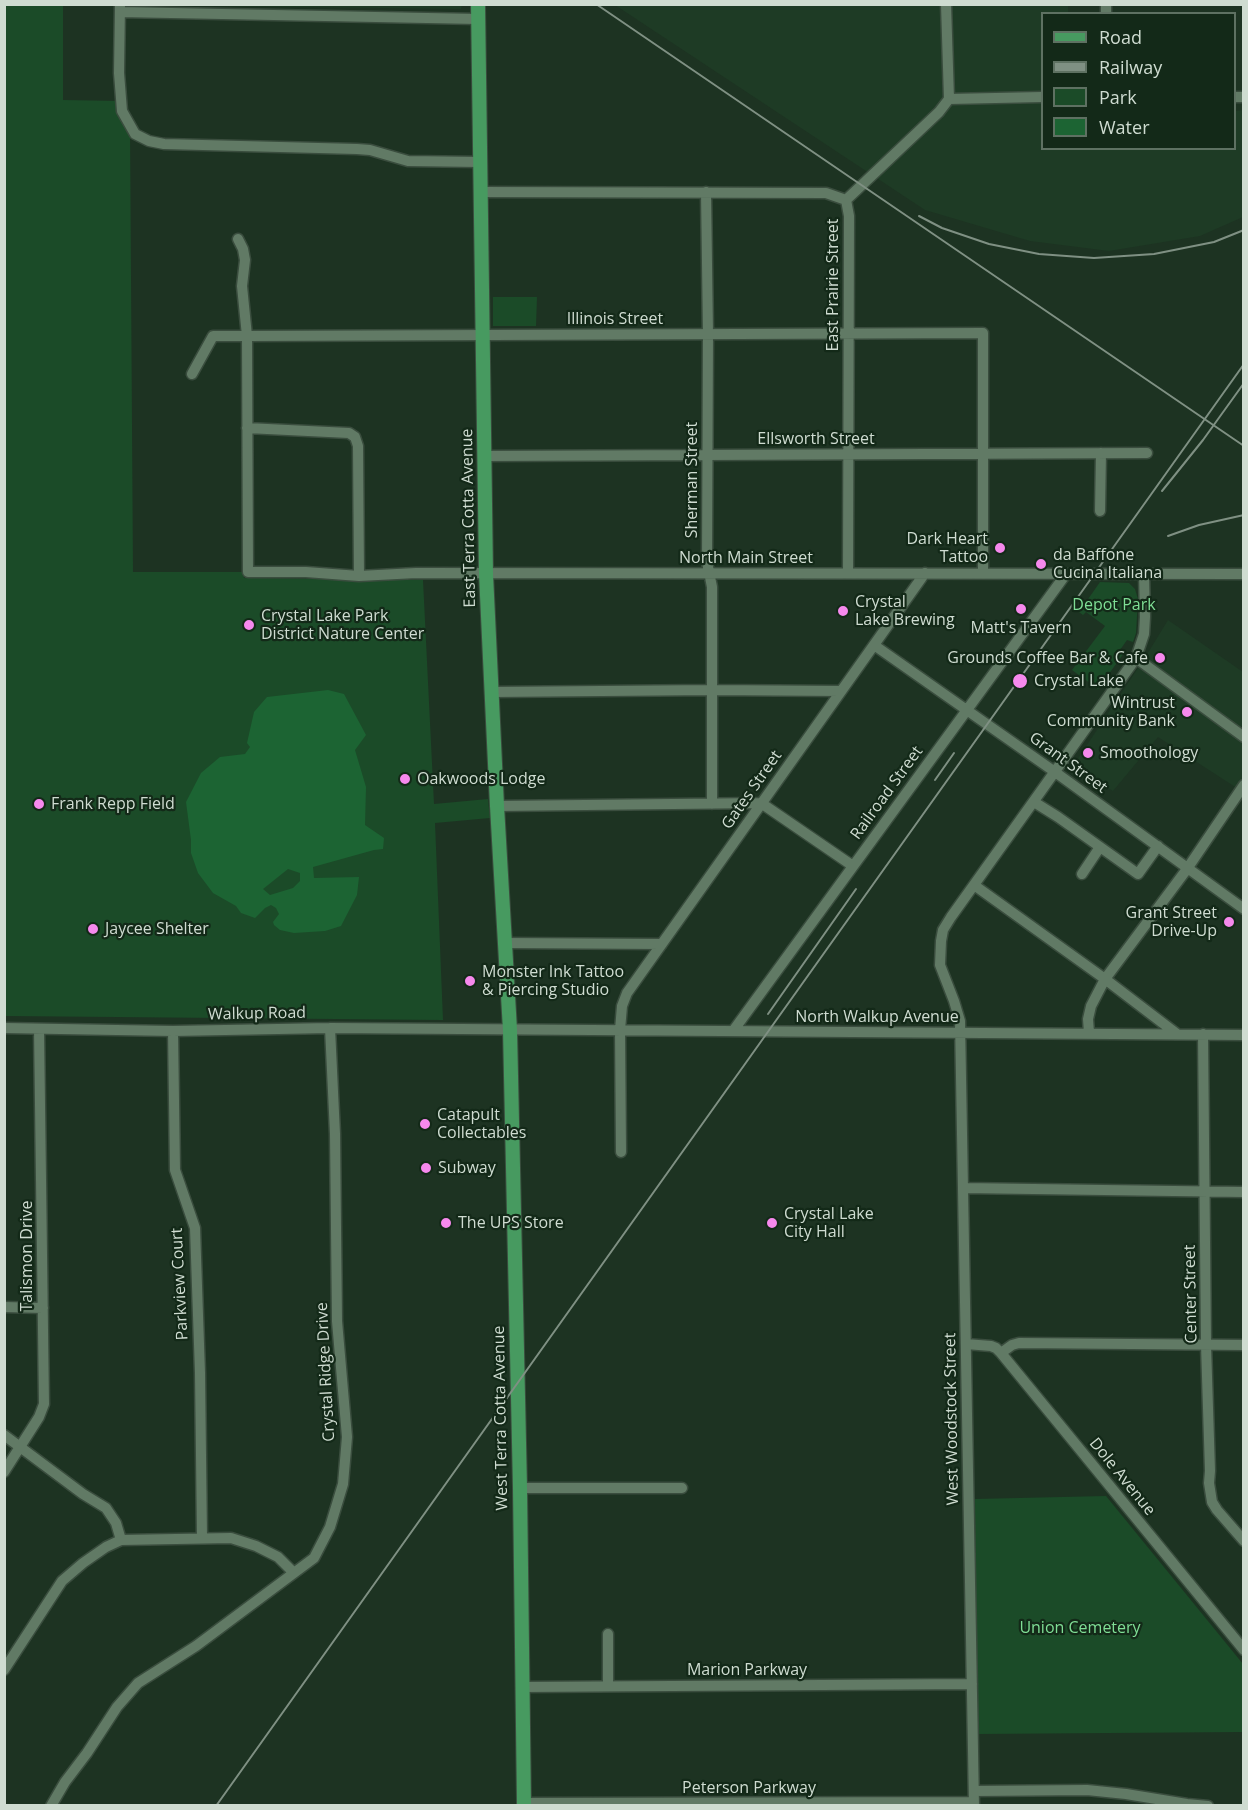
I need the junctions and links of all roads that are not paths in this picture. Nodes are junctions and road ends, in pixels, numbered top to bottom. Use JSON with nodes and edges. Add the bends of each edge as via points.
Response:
{"nodes":[{"id":1,"x":478,"y":4,"type":"edge"},
{"id":2,"x":946,"y":4,"type":"edge"},
{"id":3,"x":120,"y":8,"type":"edge"},
{"id":4,"x":478,"y":20,"type":"junction"},
{"id":5,"x":1041,"y":97,"type":"edge"},
{"id":6,"x":949,"y":99,"type":"junction"},
{"id":7,"x":480,"y":162,"type":"junction"},
{"id":8,"x":481,"y":192,"type":"junction"},
{"id":9,"x":706,"y":192,"type":"junction"},
{"id":10,"x":846,"y":200,"type":"junction"},
{"id":11,"x":238,"y":238,"type":"dead end"},
{"id":12,"x":848,"y":333,"type":"junction"},
{"id":13,"x":708,"y":334,"type":"junction"},
{"id":14,"x":482,"y":335,"type":"junction"},
{"id":15,"x":247,"y":336,"type":"junction"},
{"id":16,"x":192,"y":374,"type":"dead end"},
{"id":17,"x":247,"y":428,"type":"junction"},
{"id":18,"x":1101,"y":453,"type":"junction"},
{"id":19,"x":1148,"y":453,"type":"dead end"},
{"id":20,"x":848,"y":454,"type":"junction"},
{"id":21,"x":983,"y":454,"type":"junction"},
{"id":22,"x":708,"y":455,"type":"junction"},
{"id":23,"x":484,"y":456,"type":"junction"},
{"id":24,"x":1100,"y":511,"type":"dead end"},
{"id":25,"x":710,"y":573,"type":"junction"},
{"id":26,"x":848,"y":573,"type":"junction"},
{"id":27,"x":925,"y":573,"type":"junction"},
{"id":28,"x":983,"y":573,"type":"junction"},
{"id":29,"x":486,"y":574,"type":"junction"},
{"id":30,"x":1066,"y":574,"type":"junction"},
{"id":31,"x":1144,"y":574,"type":"junction"},
{"id":32,"x":1244,"y":574,"type":"edge"},
{"id":33,"x":359,"y":576,"type":"junction"},
{"id":34,"x":874,"y":645,"type":"junction"},
{"id":35,"x":1136,"y":658,"type":"junction"},
{"id":36,"x":712,"y":690,"type":"junction"},
{"id":37,"x":841,"y":691,"type":"junction"},
{"id":38,"x":491,"y":692,"type":"junction"},
{"id":39,"x":967,"y":709,"type":"junction"},
{"id":40,"x":1244,"y":737,"type":"edge"},
{"id":41,"x":1055,"y":772,"type":"junction"},
{"id":42,"x":1244,"y":785,"type":"edge"},
{"id":43,"x":1034,"y":802,"type":"junction"},
{"id":44,"x":761,"y":803,"type":"junction"},
{"id":45,"x":712,"y":804,"type":"junction"},
{"id":46,"x":496,"y":806,"type":"junction"},
{"id":47,"x":1158,"y":846,"type":"junction"},
{"id":48,"x":1100,"y":847,"type":"junction"},
{"id":49,"x":853,"y":866,"type":"junction"},
{"id":50,"x":1187,"y":869,"type":"junction"},
{"id":51,"x":1082,"y":874,"type":"dead end"},
{"id":52,"x":974,"y":885,"type":"junction"},
{"id":53,"x":1244,"y":909,"type":"edge"},
{"id":54,"x":505,"y":943,"type":"junction"},
{"id":55,"x":662,"y":944,"type":"junction"},
{"id":56,"x":1106,"y":979,"type":"junction"},
{"id":57,"x":4,"y":1028,"type":"edge"},
{"id":58,"x":330,"y":1028,"type":"junction"},
{"id":59,"x":39,"y":1029,"type":"junction"},
{"id":60,"x":510,"y":1030,"type":"junction"},
{"id":61,"x":620,"y":1030,"type":"junction"},
{"id":62,"x":173,"y":1031,"type":"junction"},
{"id":63,"x":733,"y":1031,"type":"junction"},
{"id":64,"x":960,"y":1033,"type":"junction"},
{"id":65,"x":1089,"y":1034,"type":"junction"},
{"id":66,"x":1177,"y":1034,"type":"junction"},
{"id":67,"x":1203,"y":1034,"type":"junction"},
{"id":68,"x":1244,"y":1035,"type":"edge"},
{"id":69,"x":621,"y":1152,"type":"dead end"},
{"id":70,"x":963,"y":1188,"type":"junction"},
{"id":71,"x":1204,"y":1191,"type":"junction"},
{"id":72,"x":1244,"y":1192,"type":"edge"},
{"id":73,"x":4,"y":1307,"type":"edge"},
{"id":74,"x":43,"y":1308,"type":"junction"},
{"id":75,"x":966,"y":1344,"type":"junction"},
{"id":76,"x":1206,"y":1345,"type":"junction"},
{"id":77,"x":1244,"y":1345,"type":"edge"},
{"id":78,"x":1001,"y":1353,"type":"junction"},
{"id":79,"x":4,"y":1435,"type":"edge"},
{"id":80,"x":21,"y":1448,"type":"junction"},
{"id":81,"x":4,"y":1472,"type":"edge"},
{"id":82,"x":520,"y":1488,"type":"junction"},
{"id":83,"x":682,"y":1488,"type":"dead end"},
{"id":84,"x":202,"y":1538,"type":"junction"},
{"id":85,"x":121,"y":1540,"type":"junction"},
{"id":86,"x":1244,"y":1541,"type":"edge"},
{"id":87,"x":293,"y":1572,"type":"junction"},
{"id":88,"x":608,"y":1634,"type":"dead end"},
{"id":89,"x":1244,"y":1650,"type":"edge"},
{"id":90,"x":4,"y":1670,"type":"edge"},
{"id":91,"x":972,"y":1684,"type":"junction"},
{"id":92,"x":608,"y":1686,"type":"junction"},
{"id":93,"x":522,"y":1687,"type":"junction"},
{"id":94,"x":974,"y":1799,"type":"edge"},
{"id":95,"x":524,"y":1804,"type":"edge"},
{"id":96,"x":51,"y":1806,"type":"edge"},
{"id":97,"x":1208,"y":1806,"type":"edge"}],
"edges":[{"from":1,"to":4,"type":"main road","name":"East Terra Cotta Avenue"},
{"from":2,"to":6,"type":"street"},
{"from":3,"to":4,"type":"street"},
{"from":3,"to":7,"type":"street","via":[[122,111],[135,134],[149,141],[357,149],[408,161]]},
{"from":4,"to":7,"type":"main road","name":"East Terra Cotta Avenue"},
{"from":5,"to":6,"type":"street"},
{"from":6,"to":10,"type":"street","name":"East Prairie Street"},
{"from":7,"to":8,"type":"main road","name":"East Terra Cotta Avenue"},
{"from":8,"to":9,"type":"street"},
{"from":8,"to":14,"type":"main road","name":"East Terra Cotta Avenue"},
{"from":9,"to":10,"type":"street","via":[[826,193]]},
{"from":9,"to":13,"type":"street","name":"Sherman Street"},
{"from":10,"to":12,"type":"street","name":"East Prairie Street"},
{"from":11,"to":15,"type":"street","via":[[245,260],[242,286]]},
{"from":12,"to":13,"type":"street","name":"Illinois Street"},
{"from":12,"to":20,"type":"street","name":"East Prairie Street"},
{"from":12,"to":21,"type":"street","name":"Illinois Street","via":[[983,333]]},
{"from":13,"to":14,"type":"street","name":"Illinois Street"},
{"from":13,"to":22,"type":"street","name":"Sherman Street"},
{"from":14,"to":15,"type":"street","name":"Illinois Street"},
{"from":14,"to":23,"type":"main road","name":"East Terra Cotta Avenue"},
{"from":15,"to":16,"type":"street","name":"Illinois Street","via":[[213,336]]},
{"from":15,"to":17,"type":"street"},
{"from":17,"to":33,"type":"street","via":[[349,433],[355,437]]},
{"from":17,"to":33,"type":"street","name":"North Main Street","via":[[248,572]]},
{"from":18,"to":19,"type":"street","name":"Ellsworth Street"},
{"from":18,"to":21,"type":"street","name":"Ellsworth Street"},
{"from":18,"to":24,"type":"street"},
{"from":20,"to":21,"type":"street","name":"Ellsworth Street"},
{"from":20,"to":22,"type":"street","name":"Ellsworth Street"},
{"from":20,"to":26,"type":"street","name":"East Prairie Street"},
{"from":21,"to":28,"type":"street"},
{"from":22,"to":23,"type":"street","name":"Ellsworth Street"},
{"from":22,"to":25,"type":"street","name":"Sherman Street"},
{"from":23,"to":29,"type":"main road","name":"East Terra Cotta Avenue"},
{"from":25,"to":26,"type":"street","name":"North Main Street"},
{"from":25,"to":29,"type":"street","name":"North Main Street"},
{"from":25,"to":36,"type":"street","name":"Sherman Street"},
{"from":26,"to":27,"type":"street","name":"North Main Street"},
{"from":27,"to":28,"type":"street","name":"North Main Street"},
{"from":27,"to":34,"type":"street","name":"Gates Street"},
{"from":28,"to":30,"type":"street","name":"North Main Street"},
{"from":29,"to":33,"type":"street","name":"North Main Street"},
{"from":29,"to":38,"type":"main road","name":"East Terra Cotta Avenue"},
{"from":30,"to":31,"type":"street","name":"North Main Street"},
{"from":30,"to":39,"type":"street","name":"Railroad Street"},
{"from":31,"to":32,"type":"street","name":"North Main Street"},
{"from":31,"to":35,"type":"street","name":"West Woodstock Street","via":[[1144,634]]},
{"from":34,"to":37,"type":"street","name":"Gates Street"},
{"from":34,"to":39,"type":"street","name":"Grant Street"},
{"from":35,"to":40,"type":"street"},
{"from":35,"to":41,"type":"street","name":"West Woodstock Street"},
{"from":36,"to":37,"type":"street"},
{"from":36,"to":38,"type":"street"},
{"from":36,"to":45,"type":"street","name":"Sherman Street"},
{"from":37,"to":44,"type":"street","name":"Gates Street"},
{"from":38,"to":46,"type":"main road","name":"East Terra Cotta Avenue"},
{"from":39,"to":41,"type":"street","name":"Grant Street"},
{"from":39,"to":49,"type":"street","name":"Railroad Street"},
{"from":41,"to":43,"type":"street","name":"West Woodstock Street"},
{"from":41,"to":47,"type":"street","name":"Grant Street"},
{"from":42,"to":50,"type":"street"},
{"from":43,"to":48,"type":"street"},
{"from":43,"to":52,"type":"street","name":"West Woodstock Street"},
{"from":44,"to":45,"type":"street"},
{"from":44,"to":49,"type":"street"},
{"from":44,"to":55,"type":"street","name":"Gates Street"},
{"from":45,"to":46,"type":"street"},
{"from":46,"to":54,"type":"main road","name":"East Terra Cotta Avenue"},
{"from":47,"to":48,"type":"street","via":[[1138,874]]},
{"from":47,"to":50,"type":"street","name":"Grant Street"},
{"from":48,"to":51,"type":"street"},
{"from":49,"to":63,"type":"street","name":"Railroad Street"},
{"from":50,"to":53,"type":"street","name":"Grant Street"},
{"from":50,"to":56,"type":"street"},
{"from":52,"to":56,"type":"street"},
{"from":52,"to":64,"type":"street","name":"West Woodstock Street","via":[[943,930],[940,948],[940,965],[958,1012]]},
{"from":54,"to":55,"type":"street"},
{"from":54,"to":60,"type":"main road","name":"East Terra Cotta Avenue"},
{"from":55,"to":61,"type":"street","name":"Gates Street","via":[[624,1000]]},
{"from":56,"to":65,"type":"street","via":[[1091,1006]]},
{"from":56,"to":66,"type":"street"},
{"from":57,"to":59,"type":"street","name":"Walkup Road"},
{"from":58,"to":60,"type":"street","name":"Walkup Road"},
{"from":58,"to":62,"type":"street","name":"Walkup Road"},
{"from":58,"to":87,"type":"street","name":"Crystal Ridge Drive","via":[[337,1321],[347,1437],[342,1484],[330,1527],[314,1558]]},
{"from":59,"to":62,"type":"street","name":"Walkup Road"},
{"from":59,"to":74,"type":"street","name":"Talismon Drive"},
{"from":60,"to":61,"type":"street","name":"North Walkup Avenue"},
{"from":60,"to":82,"type":"main road","name":"West Terra Cotta Avenue"},
{"from":61,"to":63,"type":"street","name":"North Walkup Avenue"},
{"from":61,"to":69,"type":"street","name":"Gates Street"},
{"from":62,"to":84,"type":"street","name":"Parkview Court","via":[[175,1170],[195,1228]]},
{"from":63,"to":64,"type":"street","name":"North Walkup Avenue"},
{"from":64,"to":65,"type":"street","name":"North Walkup Avenue"},
{"from":64,"to":70,"type":"street","name":"West Woodstock Street"},
{"from":65,"to":66,"type":"street","name":"North Walkup Avenue"},
{"from":66,"to":67,"type":"street","name":"North Walkup Avenue"},
{"from":67,"to":68,"type":"street","name":"North Walkup Avenue"},
{"from":67,"to":71,"type":"street","name":"Center Street"},
{"from":70,"to":71,"type":"street"},
{"from":70,"to":75,"type":"street","name":"West Woodstock Street"},
{"from":71,"to":72,"type":"street"},
{"from":71,"to":76,"type":"street","name":"Center Street"},
{"from":73,"to":74,"type":"street"},
{"from":74,"to":80,"type":"street","name":"Talismon Drive","via":[[44,1404]]},
{"from":75,"to":78,"type":"street","via":[[991,1346]]},
{"from":75,"to":91,"type":"street","name":"West Woodstock Street"},
{"from":76,"to":77,"type":"street"},
{"from":76,"to":78,"type":"street","via":[[1019,1343]]},
{"from":76,"to":86,"type":"street","name":"Center Street","via":[[1210,1492],[1217,1510]]},
{"from":78,"to":89,"type":"street","name":"Dole Avenue"},
{"from":79,"to":80,"type":"street"},
{"from":80,"to":81,"type":"street","name":"Talismon Drive"},
{"from":80,"to":85,"type":"street","via":[[106,1508]]},
{"from":82,"to":83,"type":"street"},
{"from":82,"to":93,"type":"main road","name":"West Terra Cotta Avenue"},
{"from":84,"to":85,"type":"street"},
{"from":84,"to":87,"type":"street","via":[[231,1538],[256,1546],[278,1557]]},
{"from":85,"to":90,"type":"street","via":[[82,1563],[62,1581]]},
{"from":87,"to":96,"type":"street","name":"Crystal Ridge Drive","via":[[196,1646],[138,1683],[117,1707]]},
{"from":88,"to":92,"type":"street"},
{"from":91,"to":92,"type":"street","name":"Marion Parkway"},
{"from":91,"to":94,"type":"street","name":"West Woodstock Street"},
{"from":92,"to":93,"type":"street","name":"Marion Parkway"},
{"from":93,"to":95,"type":"main road","name":"West Terra Cotta Avenue"},
{"from":94,"to":95,"type":"street","name":"Peterson Parkway"},
{"from":94,"to":97,"type":"street","name":"Peterson Parkway","via":[[1087,1790]]}]}
